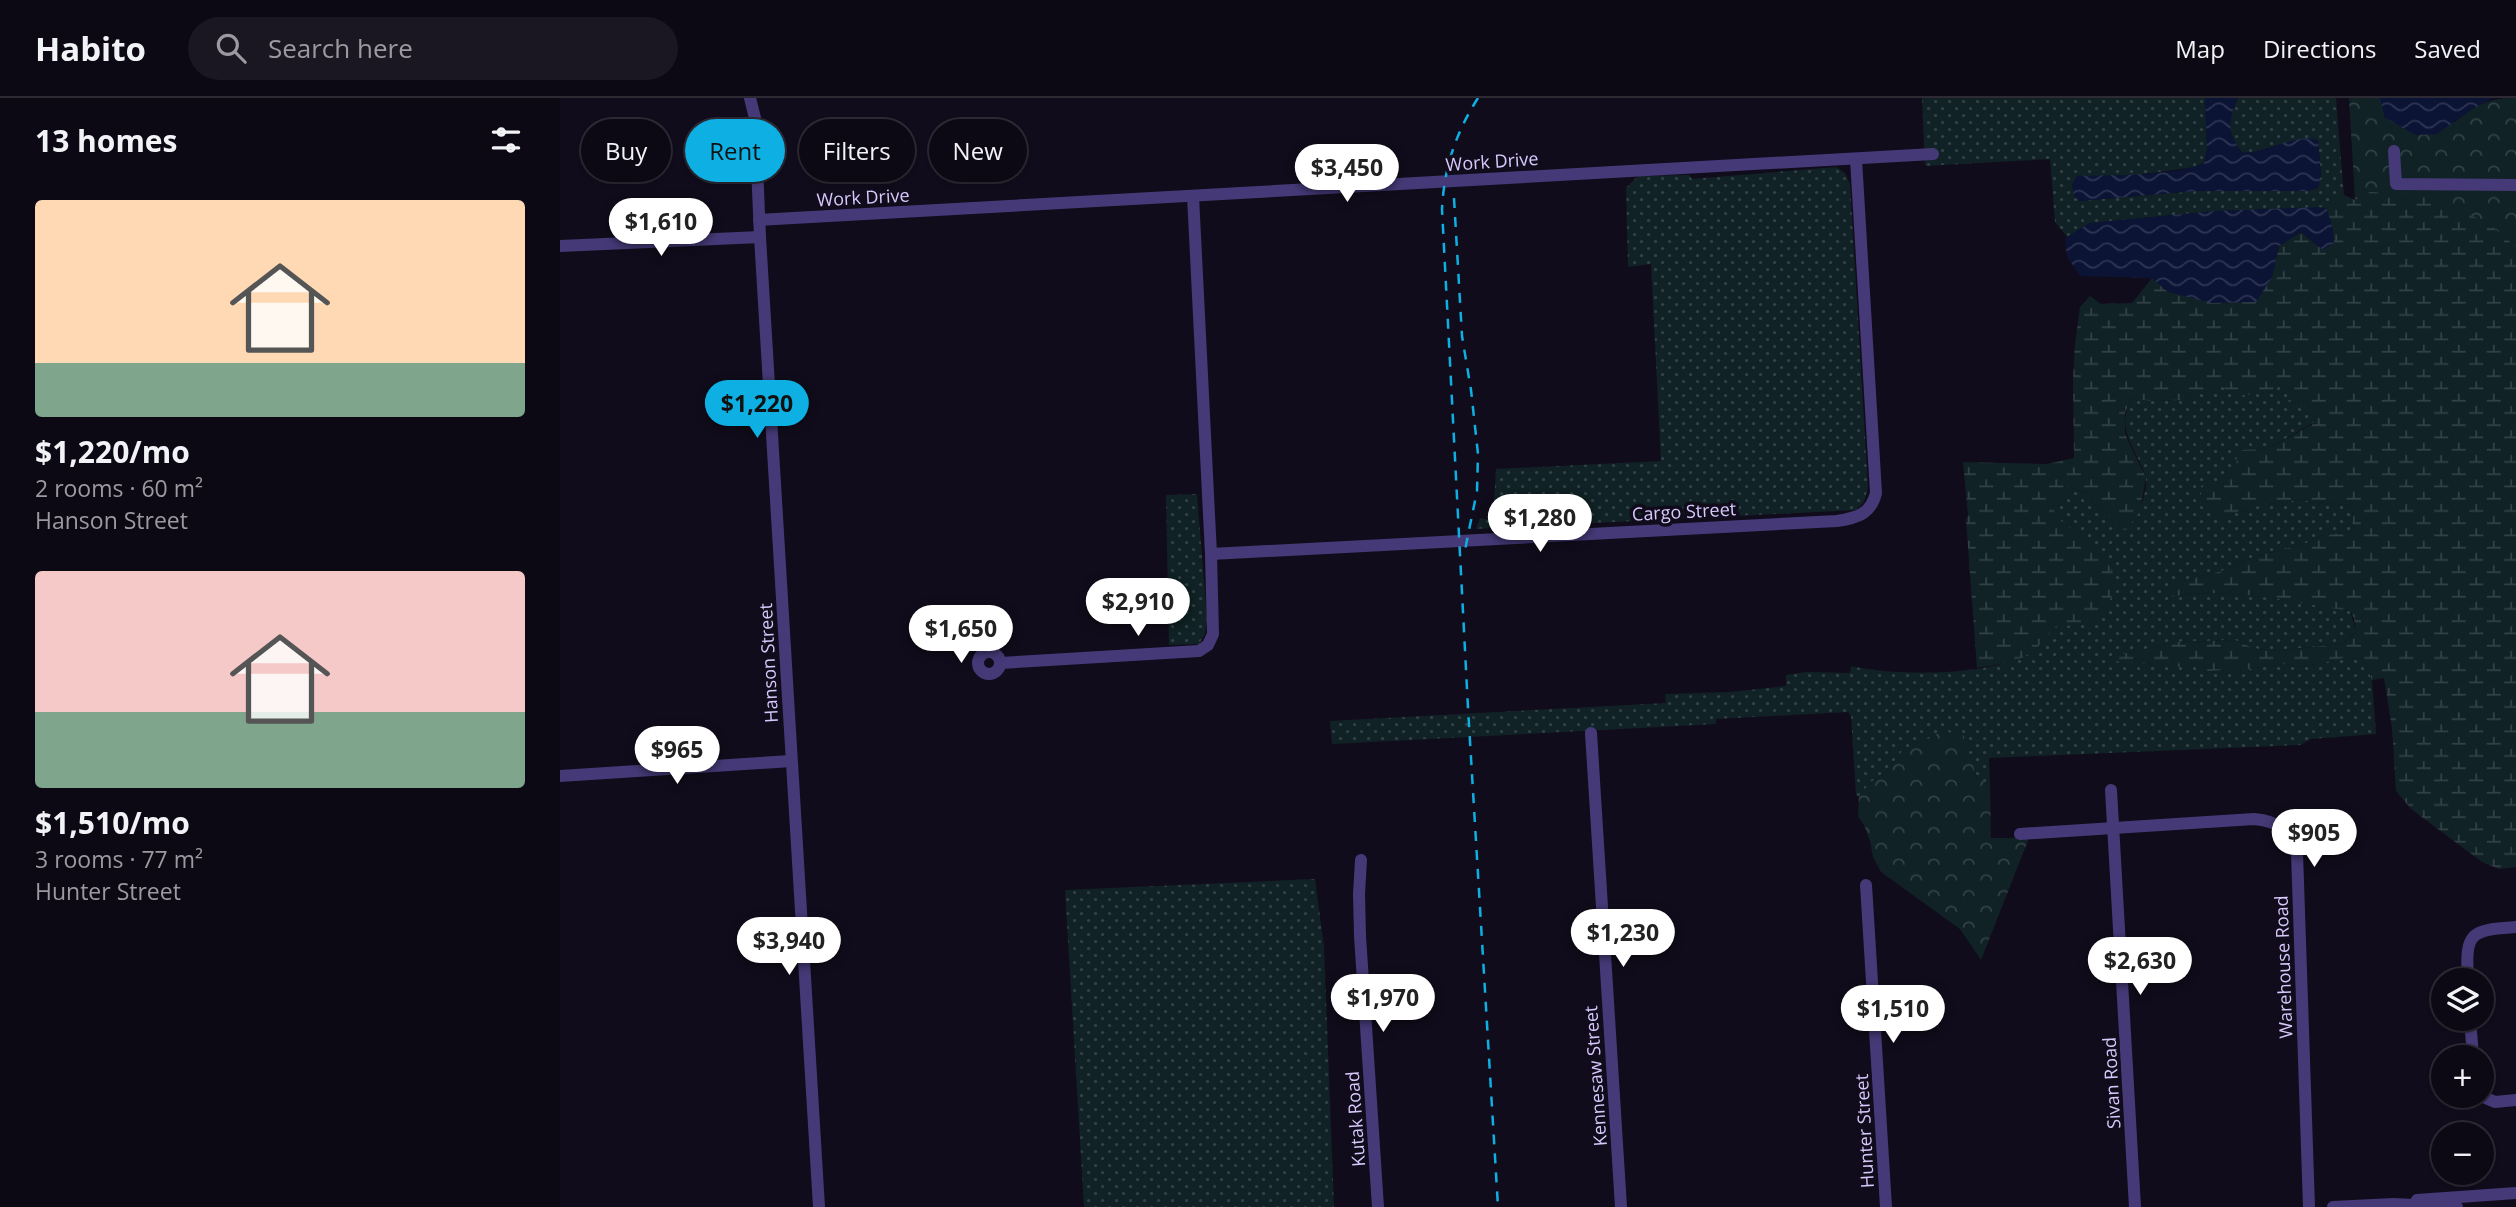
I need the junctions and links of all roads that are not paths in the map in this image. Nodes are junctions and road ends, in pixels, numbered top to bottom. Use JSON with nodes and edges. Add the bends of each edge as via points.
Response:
{"nodes":[{"id":1,"x":750,"y":98,"type":"edge"},
{"id":2,"x":760,"y":98,"type":"edge"},
{"id":3,"x":755,"y":118,"type":"junction"},
{"id":4,"x":2394,"y":151,"type":"dead end"},
{"id":5,"x":1933,"y":154,"type":"dead end"},
{"id":6,"x":1856,"y":159,"type":"junction"},
{"id":7,"x":2516,"y":185,"type":"edge"},
{"id":8,"x":1193,"y":195,"type":"junction"},
{"id":9,"x":760,"y":220,"type":"junction"},
{"id":10,"x":760,"y":237,"type":"junction"},
{"id":11,"x":560,"y":246,"type":"edge"},
{"id":12,"x":1211,"y":554,"type":"junction"},
{"id":13,"x":1000,"y":663,"type":"dead end"},
{"id":14,"x":1591,"y":733,"type":"dead end"},
{"id":15,"x":791,"y":761,"type":"junction"},
{"id":16,"x":560,"y":776,"type":"edge"},
{"id":17,"x":2111,"y":790,"type":"dead end"},
{"id":18,"x":2114,"y":828,"type":"junction"},
{"id":19,"x":2020,"y":834,"type":"dead end"},
{"id":20,"x":1361,"y":860,"type":"dead end"},
{"id":21,"x":1866,"y":885,"type":"dead end"},
{"id":22,"x":2516,"y":927,"type":"edge"},
{"id":23,"x":2467,"y":968,"type":"edge"},
{"id":24,"x":2516,"y":1100,"type":"edge"},
{"id":25,"x":2494,"y":1101,"type":"edge"},
{"id":26,"x":2501,"y":1192,"type":"junction"},
{"id":27,"x":2516,"y":1193,"type":"edge"},
{"id":28,"x":2393,"y":1204,"type":"junction"},
{"id":29,"x":819,"y":1207,"type":"edge"},
{"id":30,"x":1378,"y":1207,"type":"edge"},
{"id":31,"x":1621,"y":1207,"type":"edge"},
{"id":32,"x":1886,"y":1207,"type":"edge"},
{"id":33,"x":2135,"y":1207,"type":"edge"},
{"id":34,"x":2309,"y":1207,"type":"edge"},
{"id":35,"x":2333,"y":1207,"type":"edge"},
{"id":36,"x":2457,"y":1207,"type":"edge"},
{"id":37,"x":2472,"y":1207,"type":"edge"}],
"edges":[{"from":1,"to":3,"type":"street","name":"Hanson Street"},
{"from":2,"to":3,"type":"street","name":"Hanson Street"},
{"from":3,"to":9,"type":"street","name":"Hanson Street"},
{"from":4,"to":7,"type":"street","via":[[2396,184]]},
{"from":5,"to":6,"type":"street","name":"Work Drive"},
{"from":6,"to":8,"type":"street","name":"Work Drive"},
{"from":6,"to":12,"type":"street","name":"Cargo Street","via":[[1876,493],[1867,512],[1837,521]]},
{"from":8,"to":9,"type":"street","name":"Work Drive"},
{"from":8,"to":12,"type":"street"},
{"from":9,"to":10,"type":"street","name":"Hanson Street"},
{"from":10,"to":11,"type":"street"},
{"from":10,"to":15,"type":"street","name":"Hanson Street"},
{"from":12,"to":13,"type":"street","via":[[1213,634],[1199,651]]},
{"from":14,"to":31,"type":"street","name":"Kennesaw Street"},
{"from":15,"to":16,"type":"street"},
{"from":15,"to":29,"type":"street","name":"Hanson Street"},
{"from":17,"to":18,"type":"street","name":"Sivan Road"},
{"from":18,"to":19,"type":"street","name":"Warehouse Road"},
{"from":18,"to":33,"type":"street","name":"Sivan Road"},
{"from":18,"to":34,"type":"street","name":"Warehouse Road","via":[[2254,819],[2276,823],[2293,840]]},
{"from":20,"to":30,"type":"street","name":"Kutak Road","via":[[1360,936]]},
{"from":21,"to":32,"type":"street","name":"Hunter Street"},
{"from":22,"to":23,"type":"street","via":[[2489,929],[2471,938]]},
{"from":24,"to":25,"type":"street"},
{"from":26,"to":27,"type":"street"},
{"from":26,"to":28,"type":"street"},
{"from":26,"to":37,"type":"street","via":[[2480,1198]]},
{"from":28,"to":35,"type":"street"},
{"from":28,"to":36,"type":"street"}]}
